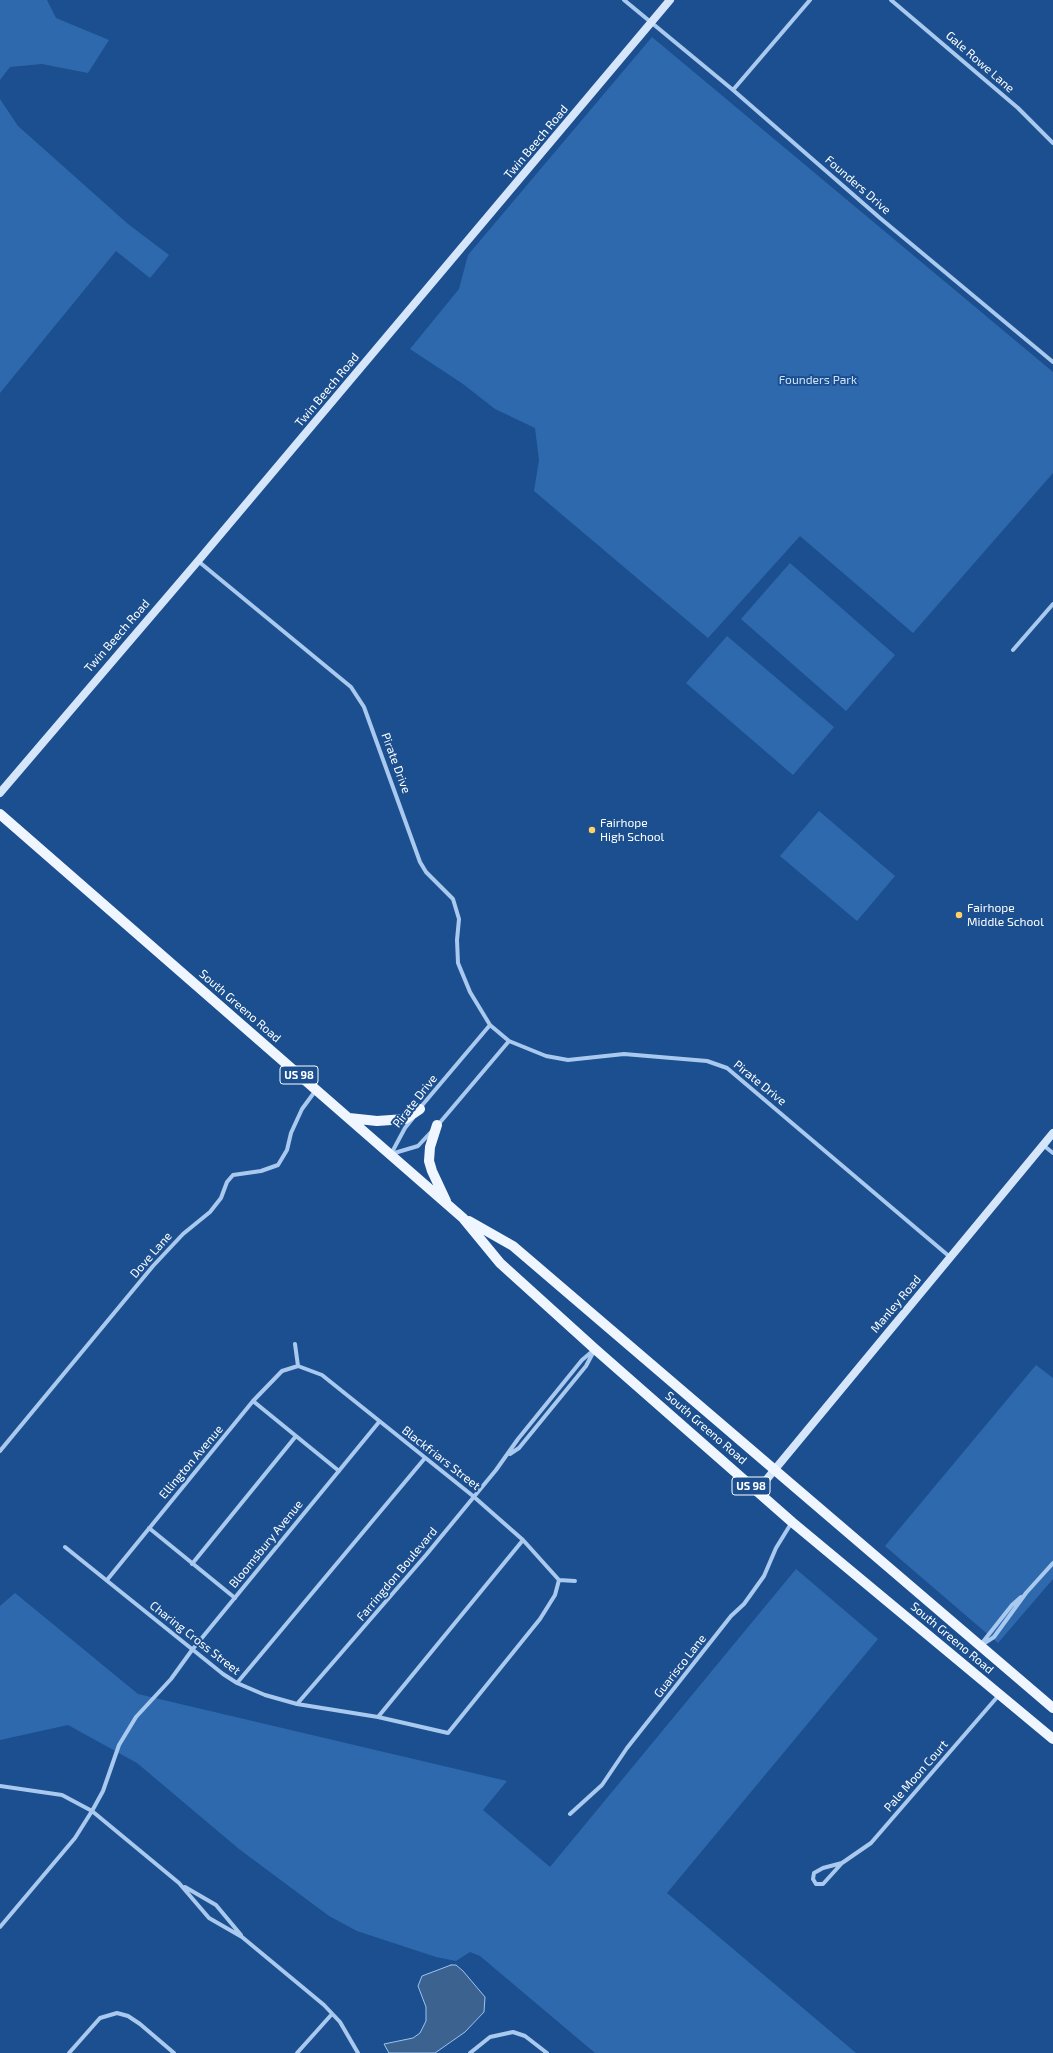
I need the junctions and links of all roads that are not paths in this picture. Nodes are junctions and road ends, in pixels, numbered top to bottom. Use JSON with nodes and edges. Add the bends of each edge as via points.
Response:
{"nodes":[{"id":1,"x":624,"y":0,"type":"edge"},
{"id":2,"x":670,"y":0,"type":"edge"},
{"id":3,"x":810,"y":0,"type":"edge"},
{"id":4,"x":891,"y":0,"type":"edge"},
{"id":5,"x":651,"y":24,"type":"junction"},
{"id":6,"x":733,"y":90,"type":"junction"},
{"id":7,"x":1053,"y":143,"type":"edge"},
{"id":8,"x":1053,"y":362,"type":"edge"},
{"id":9,"x":198,"y":561,"type":"junction"},
{"id":10,"x":1053,"y":604,"type":"edge"},
{"id":11,"x":1013,"y":650,"type":"dead end"},
{"id":12,"x":0,"y":793,"type":"edge"},
{"id":13,"x":0,"y":814,"type":"edge"},
{"id":14,"x":490,"y":1025,"type":"junction"},
{"id":15,"x":509,"y":1041,"type":"junction"},
{"id":16,"x":316,"y":1090,"type":"junction"},
{"id":17,"x":420,"y":1109,"type":"junction"},
{"id":18,"x":349,"y":1118,"type":"junction"},
{"id":19,"x":437,"y":1125,"type":"junction"},
{"id":20,"x":1053,"y":1133,"type":"edge"},
{"id":21,"x":1043,"y":1145,"type":"junction"},
{"id":22,"x":1053,"y":1153,"type":"edge"},
{"id":23,"x":391,"y":1154,"type":"junction"},
{"id":24,"x":448,"y":1204,"type":"junction"},
{"id":25,"x":463,"y":1218,"type":"junction"},
{"id":26,"x":951,"y":1257,"type":"junction"},
{"id":27,"x":295,"y":1344,"type":"dead end"},
{"id":28,"x":595,"y":1349,"type":"junction"},
{"id":29,"x":298,"y":1366,"type":"junction"},
{"id":30,"x":253,"y":1401,"type":"junction"},
{"id":31,"x":379,"y":1422,"type":"junction"},
{"id":32,"x":296,"y":1436,"type":"junction"},
{"id":33,"x":0,"y":1451,"type":"edge"},
{"id":34,"x":508,"y":1455,"type":"junction"},
{"id":35,"x":426,"y":1458,"type":"junction"},
{"id":36,"x":339,"y":1471,"type":"junction"},
{"id":37,"x":774,"y":1471,"type":"junction"},
{"id":38,"x":757,"y":1491,"type":"junction"},
{"id":39,"x":474,"y":1496,"type":"junction"},
{"id":40,"x":792,"y":1522,"type":"junction"},
{"id":41,"x":149,"y":1528,"type":"junction"},
{"id":42,"x":523,"y":1540,"type":"junction"},
{"id":43,"x":65,"y":1547,"type":"dead end"},
{"id":44,"x":1053,"y":1563,"type":"edge"},
{"id":45,"x":192,"y":1564,"type":"junction"},
{"id":46,"x":107,"y":1580,"type":"junction"},
{"id":47,"x":559,"y":1580,"type":"junction"},
{"id":48,"x":575,"y":1581,"type":"dead end"},
{"id":49,"x":235,"y":1598,"type":"junction"},
{"id":50,"x":980,"y":1646,"type":"junction"},
{"id":51,"x":192,"y":1650,"type":"junction"},
{"id":52,"x":237,"y":1683,"type":"junction"},
{"id":53,"x":1000,"y":1695,"type":"junction"},
{"id":54,"x":297,"y":1704,"type":"junction"},
{"id":55,"x":1053,"y":1708,"type":"edge"},
{"id":56,"x":378,"y":1717,"type":"junction"},
{"id":57,"x":1053,"y":1739,"type":"edge"},
{"id":58,"x":0,"y":1786,"type":"edge"},
{"id":59,"x":92,"y":1811,"type":"junction"},
{"id":60,"x":570,"y":1814,"type":"dead end"},
{"id":61,"x":842,"y":1864,"type":"junction"},
{"id":62,"x":178,"y":1884,"type":"junction"},
{"id":63,"x":0,"y":1927,"type":"edge"},
{"id":64,"x":242,"y":1937,"type":"junction"},
{"id":65,"x":332,"y":2014,"type":"junction"},
{"id":66,"x":69,"y":2053,"type":"edge"},
{"id":67,"x":174,"y":2053,"type":"edge"},
{"id":68,"x":297,"y":2053,"type":"edge"},
{"id":69,"x":358,"y":2053,"type":"edge"},
{"id":70,"x":470,"y":2053,"type":"edge"},
{"id":71,"x":547,"y":2053,"type":"edge"}],
"edges":[{"from":1,"to":5,"type":"street","name":"Founders Drive"},
{"from":2,"to":5,"type":"street","name":"Twin Beech Road"},
{"from":3,"to":6,"type":"street"},
{"from":4,"to":7,"type":"street","name":"Gale Rowe Lane","via":[[1018,108]]},
{"from":5,"to":6,"type":"street","name":"Founders Drive"},
{"from":5,"to":9,"type":"street","name":"Twin Beech Road"},
{"from":6,"to":8,"type":"street","name":"Founders Drive","via":[[880,218]]},
{"from":9,"to":12,"type":"street","name":"Twin Beech Road"},
{"from":9,"to":14,"type":"street","name":"Pirate Drive","via":[[351,687],[364,707],[420,862],[426,872],[454,899],[459,919],[458,963],[470,992]]},
{"from":10,"to":11,"type":"street"},
{"from":13,"to":16,"type":"main road","name":"South Greeno Road","number":"US 98"},
{"from":14,"to":15,"type":"street","name":"Pirate Drive"},
{"from":14,"to":17,"type":"street","name":"Pirate Drive"},
{"from":15,"to":19,"type":"street"},
{"from":15,"to":26,"type":"street","name":"Pirate Drive","via":[[546,1056],[568,1060],[624,1054],[707,1061],[727,1068]]},
{"from":16,"to":18,"type":"main road","name":"South Greeno Road","number":"US 98"},
{"from":16,"to":33,"type":"street","name":"Dove Lane","via":[[302,1109],[291,1133],[288,1150],[278,1165],[261,1171],[234,1175],[227,1182],[210,1212],[180,1237],[153,1266]]},
{"from":17,"to":18,"type":"main road","via":[[405,1119],[377,1121]]},
{"from":17,"to":23,"type":"street","name":"Pirate Drive","via":[[405,1128]]},
{"from":18,"to":23,"type":"main road","name":"South Greeno Road","number":"US 98"},
{"from":19,"to":23,"type":"street","via":[[418,1146]]},
{"from":19,"to":24,"type":"main road","via":[[430,1147],[429,1161]]},
{"from":20,"to":21,"type":"street","name":"Manley Road"},
{"from":21,"to":22,"type":"street"},
{"from":21,"to":26,"type":"street","name":"Manley Road"},
{"from":23,"to":24,"type":"main road","name":"South Greeno Road","number":"US 98"},
{"from":24,"to":25,"type":"main road","name":"South Greeno Road","number":"US 98"},
{"from":25,"to":28,"type":"main road","name":"South Greeno Road","number":"US 98","via":[[500,1262]]},
{"from":25,"to":37,"type":"main road","name":"South Greeno Road","number":"US 98","via":[[513,1246]]},
{"from":26,"to":37,"type":"street","name":"Manley Road"},
{"from":27,"to":29,"type":"street"},
{"from":28,"to":34,"type":"street","name":"Farringdon Boulevard","via":[[577,1366]]},
{"from":28,"to":34,"type":"street","name":"Farringdon Boulevard","via":[[586,1366],[518,1448]]},
{"from":28,"to":38,"type":"main road","name":"South Greeno Road","number":"US 98"},
{"from":29,"to":30,"type":"street","name":"Ellington Avenue","via":[[282,1371]]},
{"from":29,"to":31,"type":"street","name":"Blackfriars Street","via":[[322,1375]]},
{"from":30,"to":32,"type":"street"},
{"from":30,"to":41,"type":"street","name":"Ellington Avenue"},
{"from":31,"to":35,"type":"street","name":"Blackfriars Street"},
{"from":31,"to":36,"type":"street","name":"Bloomsbury Avenue"},
{"from":32,"to":36,"type":"street"},
{"from":32,"to":45,"type":"street"},
{"from":34,"to":39,"type":"street","name":"Farringdon Boulevard"},
{"from":35,"to":39,"type":"street","name":"Blackfriars Street"},
{"from":35,"to":52,"type":"street"},
{"from":36,"to":49,"type":"street","name":"Bloomsbury Avenue"},
{"from":37,"to":38,"type":"street","name":"Manley Road"},
{"from":37,"to":50,"type":"main road","name":"South Greeno Road","number":"US 98"},
{"from":38,"to":40,"type":"main road","name":"South Greeno Road","number":"US 98"},
{"from":39,"to":42,"type":"street","name":"Blackfriars Street"},
{"from":39,"to":54,"type":"street","name":"Farringdon Boulevard"},
{"from":40,"to":53,"type":"main road","name":"South Greeno Road","number":"US 98"},
{"from":40,"to":60,"type":"street","name":"Guarisco Lane","via":[[776,1548],[764,1576],[744,1604],[731,1616],[627,1748],[602,1784]]},
{"from":41,"to":45,"type":"street"},
{"from":41,"to":46,"type":"street","name":"Ellington Avenue"},
{"from":42,"to":47,"type":"street","name":"Blackfriars Street"},
{"from":42,"to":56,"type":"street"},
{"from":43,"to":46,"type":"street","name":"Charing Cross Street"},
{"from":44,"to":50,"type":"street","via":[[1012,1605]]},
{"from":45,"to":49,"type":"street"},
{"from":46,"to":51,"type":"street","name":"Charing Cross Street"},
{"from":47,"to":48,"type":"street"},
{"from":47,"to":56,"type":"street","name":"Charing Cross Street","via":[[555,1595],[540,1619],[448,1733]]},
{"from":49,"to":51,"type":"street","name":"Bloomsbury Avenue"},
{"from":50,"to":55,"type":"main road","name":"South Greeno Road","number":"US 98"},
{"from":51,"to":52,"type":"street","name":"Charing Cross Street"},
{"from":51,"to":59,"type":"street","name":"Bloomsbury Avenue","via":[[127,1730],[103,1791]]},
{"from":52,"to":54,"type":"street","name":"Charing Cross Street","via":[[265,1696]]},
{"from":53,"to":57,"type":"main road","name":"South Greeno Road","number":"US 98"},
{"from":53,"to":61,"type":"street","name":"Pale Moon Court","via":[[871,1843]]},
{"from":54,"to":56,"type":"street","name":"Charing Cross Street"},
{"from":58,"to":59,"type":"street","via":[[62,1795]]},
{"from":59,"to":62,"type":"street"},
{"from":59,"to":63,"type":"street","name":"Bloomsbury Avenue","via":[[75,1838]]},
{"from":61,"to":61,"type":"street","name":"Pale Moon Court","via":[[823,1868],[814,1873],[813,1879],[816,1884],[823,1884]]},
{"from":62,"to":64,"type":"street","via":[[209,1918]]},
{"from":62,"to":64,"type":"street","via":[[216,1905]]},
{"from":64,"to":65,"type":"street"},
{"from":65,"to":68,"type":"street"},
{"from":65,"to":69,"type":"street","via":[[346,2031]]},
{"from":66,"to":67,"type":"street","via":[[100,2018],[116,2013],[128,2016],[140,2024]]},
{"from":70,"to":71,"type":"street","via":[[490,2037],[513,2032],[525,2036]]}]}
